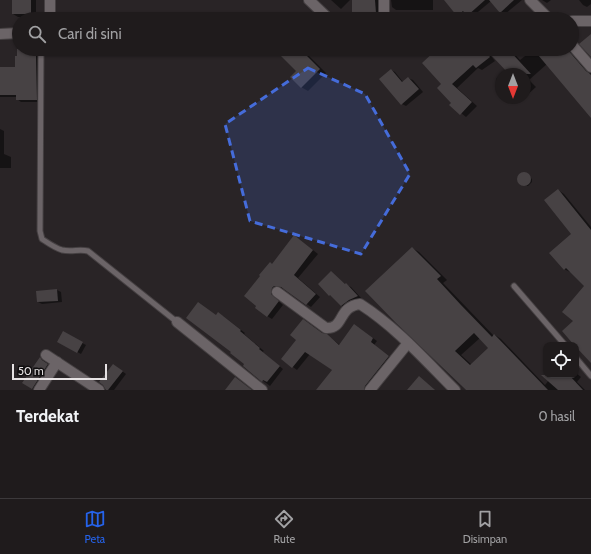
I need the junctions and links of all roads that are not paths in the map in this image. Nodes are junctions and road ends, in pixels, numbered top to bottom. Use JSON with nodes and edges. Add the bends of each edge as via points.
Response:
{"nodes":[{"id":1,"x":50,"y":0,"type":"edge"},
{"id":2,"x":309,"y":0,"type":"edge"},
{"id":3,"x":384,"y":0,"type":"edge"},
{"id":4,"x":530,"y":0,"type":"edge"},
{"id":5,"x":50,"y":12,"type":"edge"},
{"id":6,"x":322,"y":12,"type":"edge"},
{"id":7,"x":384,"y":12,"type":"edge"},
{"id":8,"x":542,"y":12,"type":"edge"},
{"id":9,"x":579,"y":21,"type":"edge"},
{"id":10,"x":591,"y":21,"type":"edge"},
{"id":11,"x":12,"y":33,"type":"edge"},
{"id":12,"x":0,"y":34,"type":"edge"},
{"id":13,"x":579,"y":53,"type":"edge"},
{"id":14,"x":41,"y":56,"type":"edge"},
{"id":15,"x":591,"y":67,"type":"edge"},
{"id":16,"x":514,"y":286,"type":"dead end"},
{"id":17,"x":277,"y":292,"type":"dead end"},
{"id":18,"x":177,"y":322,"type":"joint"},
{"id":19,"x":562,"y":342,"type":"edge"},
{"id":20,"x":408,"y":343,"type":"junction"},
{"id":21,"x":46,"y":355,"type":"dead end"},
{"id":22,"x":57,"y":362,"type":"junction"},
{"id":23,"x":579,"y":362,"type":"edge"},
{"id":24,"x":591,"y":376,"type":"edge"},
{"id":25,"x":39,"y":390,"type":"edge"},
{"id":26,"x":99,"y":390,"type":"edge"},
{"id":27,"x":262,"y":390,"type":"edge"},
{"id":28,"x":370,"y":390,"type":"edge"},
{"id":29,"x":455,"y":390,"type":"edge"}],
"edges":[{"from":1,"to":5,"type":"street"},
{"from":2,"to":6,"type":"street"},
{"from":3,"to":7,"type":"street"},
{"from":4,"to":8,"type":"street"},
{"from":9,"to":10,"type":"street"},
{"from":11,"to":12,"type":"street"},
{"from":13,"to":15,"type":"street"},
{"from":14,"to":18,"type":"lane","via":[[42,239],[55,248],[88,251]]},
{"from":16,"to":19,"type":"lane"},
{"from":17,"to":20,"type":"street","via":[[326,328],[337,325],[345,310],[360,304]]},
{"from":18,"to":27,"type":"street"},
{"from":20,"to":28,"type":"street"},
{"from":20,"to":29,"type":"street"},
{"from":21,"to":22,"type":"street"},
{"from":22,"to":25,"type":"street"},
{"from":22,"to":26,"type":"street"},
{"from":23,"to":24,"type":"lane"}]}
